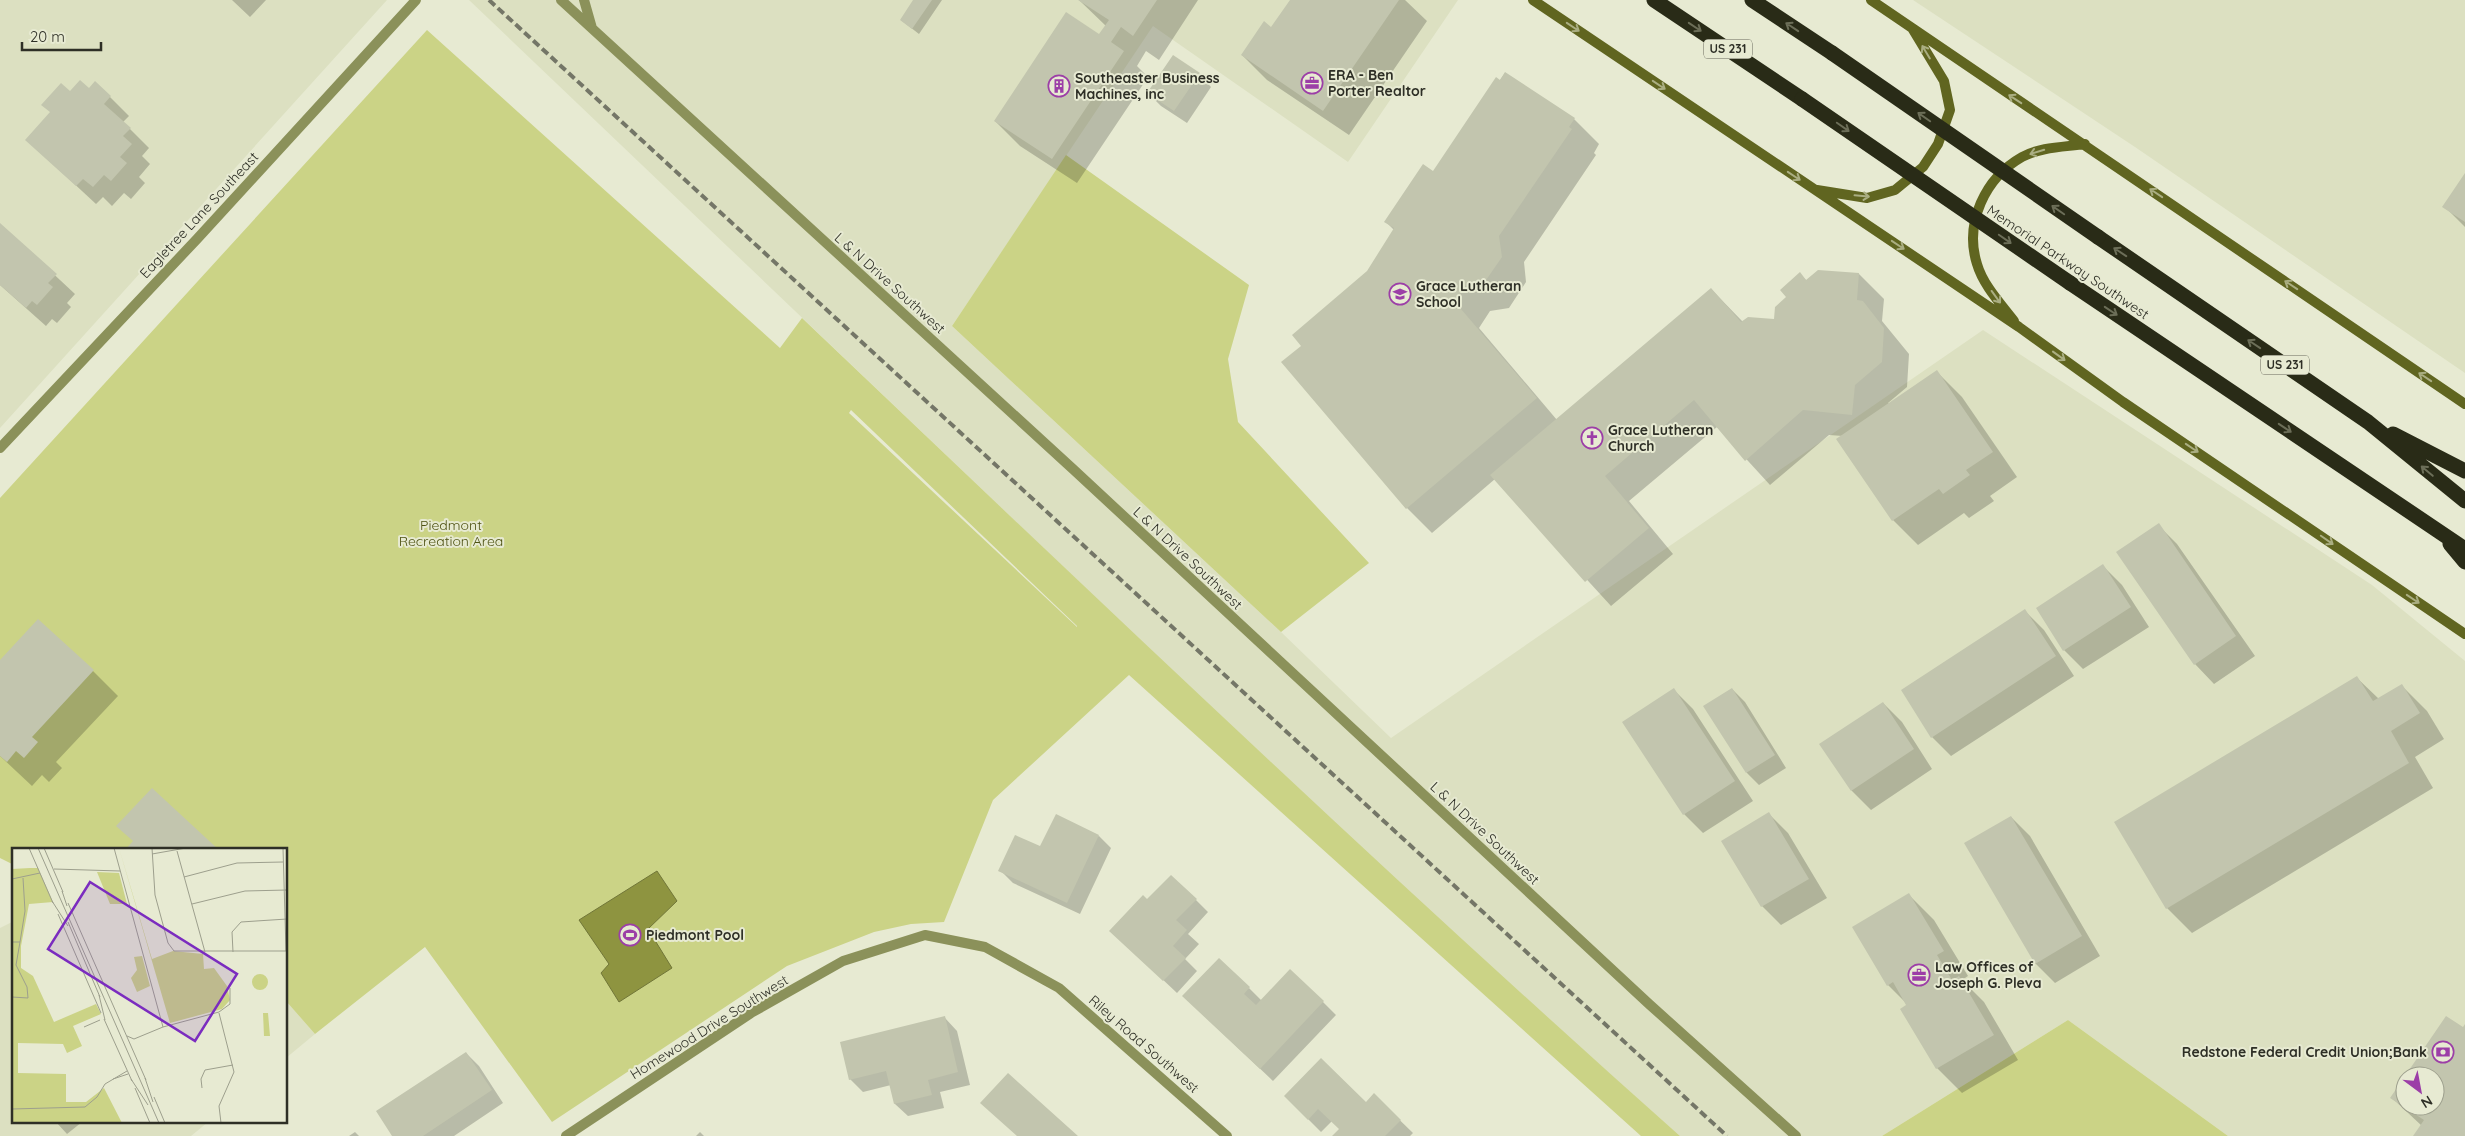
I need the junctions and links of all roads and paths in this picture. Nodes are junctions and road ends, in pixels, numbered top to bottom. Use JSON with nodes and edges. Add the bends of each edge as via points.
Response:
{"nodes":[{"id":1,"x":416,"y":0,"type":"edge"},
{"id":2,"x":561,"y":0,"type":"edge"},
{"id":3,"x":584,"y":0,"type":"edge"},
{"id":4,"x":1533,"y":0,"type":"edge"},
{"id":5,"x":1654,"y":0,"type":"edge"},
{"id":6,"x":1752,"y":0,"type":"edge"},
{"id":7,"x":1871,"y":0,"type":"edge"},
{"id":8,"x":1910,"y":25,"type":"junction"},
{"id":9,"x":592,"y":28,"type":"junction"},
{"id":10,"x":2085,"y":144,"type":"junction"},
{"id":11,"x":1814,"y":189,"type":"junction"},
{"id":12,"x":2019,"y":327,"type":"junction"},
{"id":13,"x":2465,"y":404,"type":"edge"},
{"id":14,"x":2368,"y":422,"type":"junction"},
{"id":15,"x":0,"y":448,"type":"edge"},
{"id":16,"x":2465,"y":471,"type":"edge"},
{"id":17,"x":2465,"y":501,"type":"edge"},
{"id":18,"x":2439,"y":531,"type":"junction"},
{"id":19,"x":2465,"y":549,"type":"edge"},
{"id":20,"x":2465,"y":562,"type":"edge"},
{"id":21,"x":2465,"y":634,"type":"edge"},
{"id":22,"x":1040,"y":977,"type":"joint"},
{"id":23,"x":566,"y":1136,"type":"edge"},
{"id":24,"x":1227,"y":1136,"type":"edge"},
{"id":25,"x":1796,"y":1136,"type":"edge"}],
"edges":[{"from":1,"to":15,"type":"street","name":"Eagletree Lane Southeast","via":[[204,232]]},
{"from":2,"to":9,"type":"street","name":"L & N Drive Southwest"},
{"from":3,"to":9,"type":"street"},
{"from":4,"to":11,"type":"main road","one_way":true},
{"from":5,"to":18,"type":"highway","name":"Memorial Parkway Southwest","number":"US 231","one_way":true,"bridge":true},
{"from":14,"to":6,"type":"highway","number":"US 231","one_way":true,"bridge":true},
{"from":7,"to":8,"type":"main road"},
{"from":10,"to":8,"type":"main road","one_way":true},
{"from":11,"to":8,"type":"main road","one_way":true,"via":[[1867,198],[1895,190],[1923,167],[1938,144],[1950,110],[1944,81]]},
{"from":9,"to":25,"type":"street","name":"L & N Drive Southwest","via":[[1627,984]]},
{"from":10,"to":12,"type":"main road","one_way":true,"via":[[2046,149],[2022,157],[1994,179],[1978,208],[1971,237],[1977,265],[1992,292]]},
{"from":13,"to":10,"type":"main road","one_way":true},
{"from":11,"to":12,"type":"main road","one_way":true},
{"from":12,"to":21,"type":"main road","one_way":true,"via":[[2123,402]]},
{"from":14,"to":16,"type":"highway"},
{"from":17,"to":14,"type":"highway","number":"US 231","one_way":true},
{"from":18,"to":19,"type":"highway","name":"Memorial Parkway Southwest","number":"US 231"},
{"from":18,"to":20,"type":"highway"},
{"from":22,"to":23,"type":"street","name":"Homewood Drive Southwest","via":[[985,946],[925,936],[844,961],[751,1013]]},
{"from":22,"to":24,"type":"street","name":"Riley Road Southwest","via":[[1060,988]]}]}
